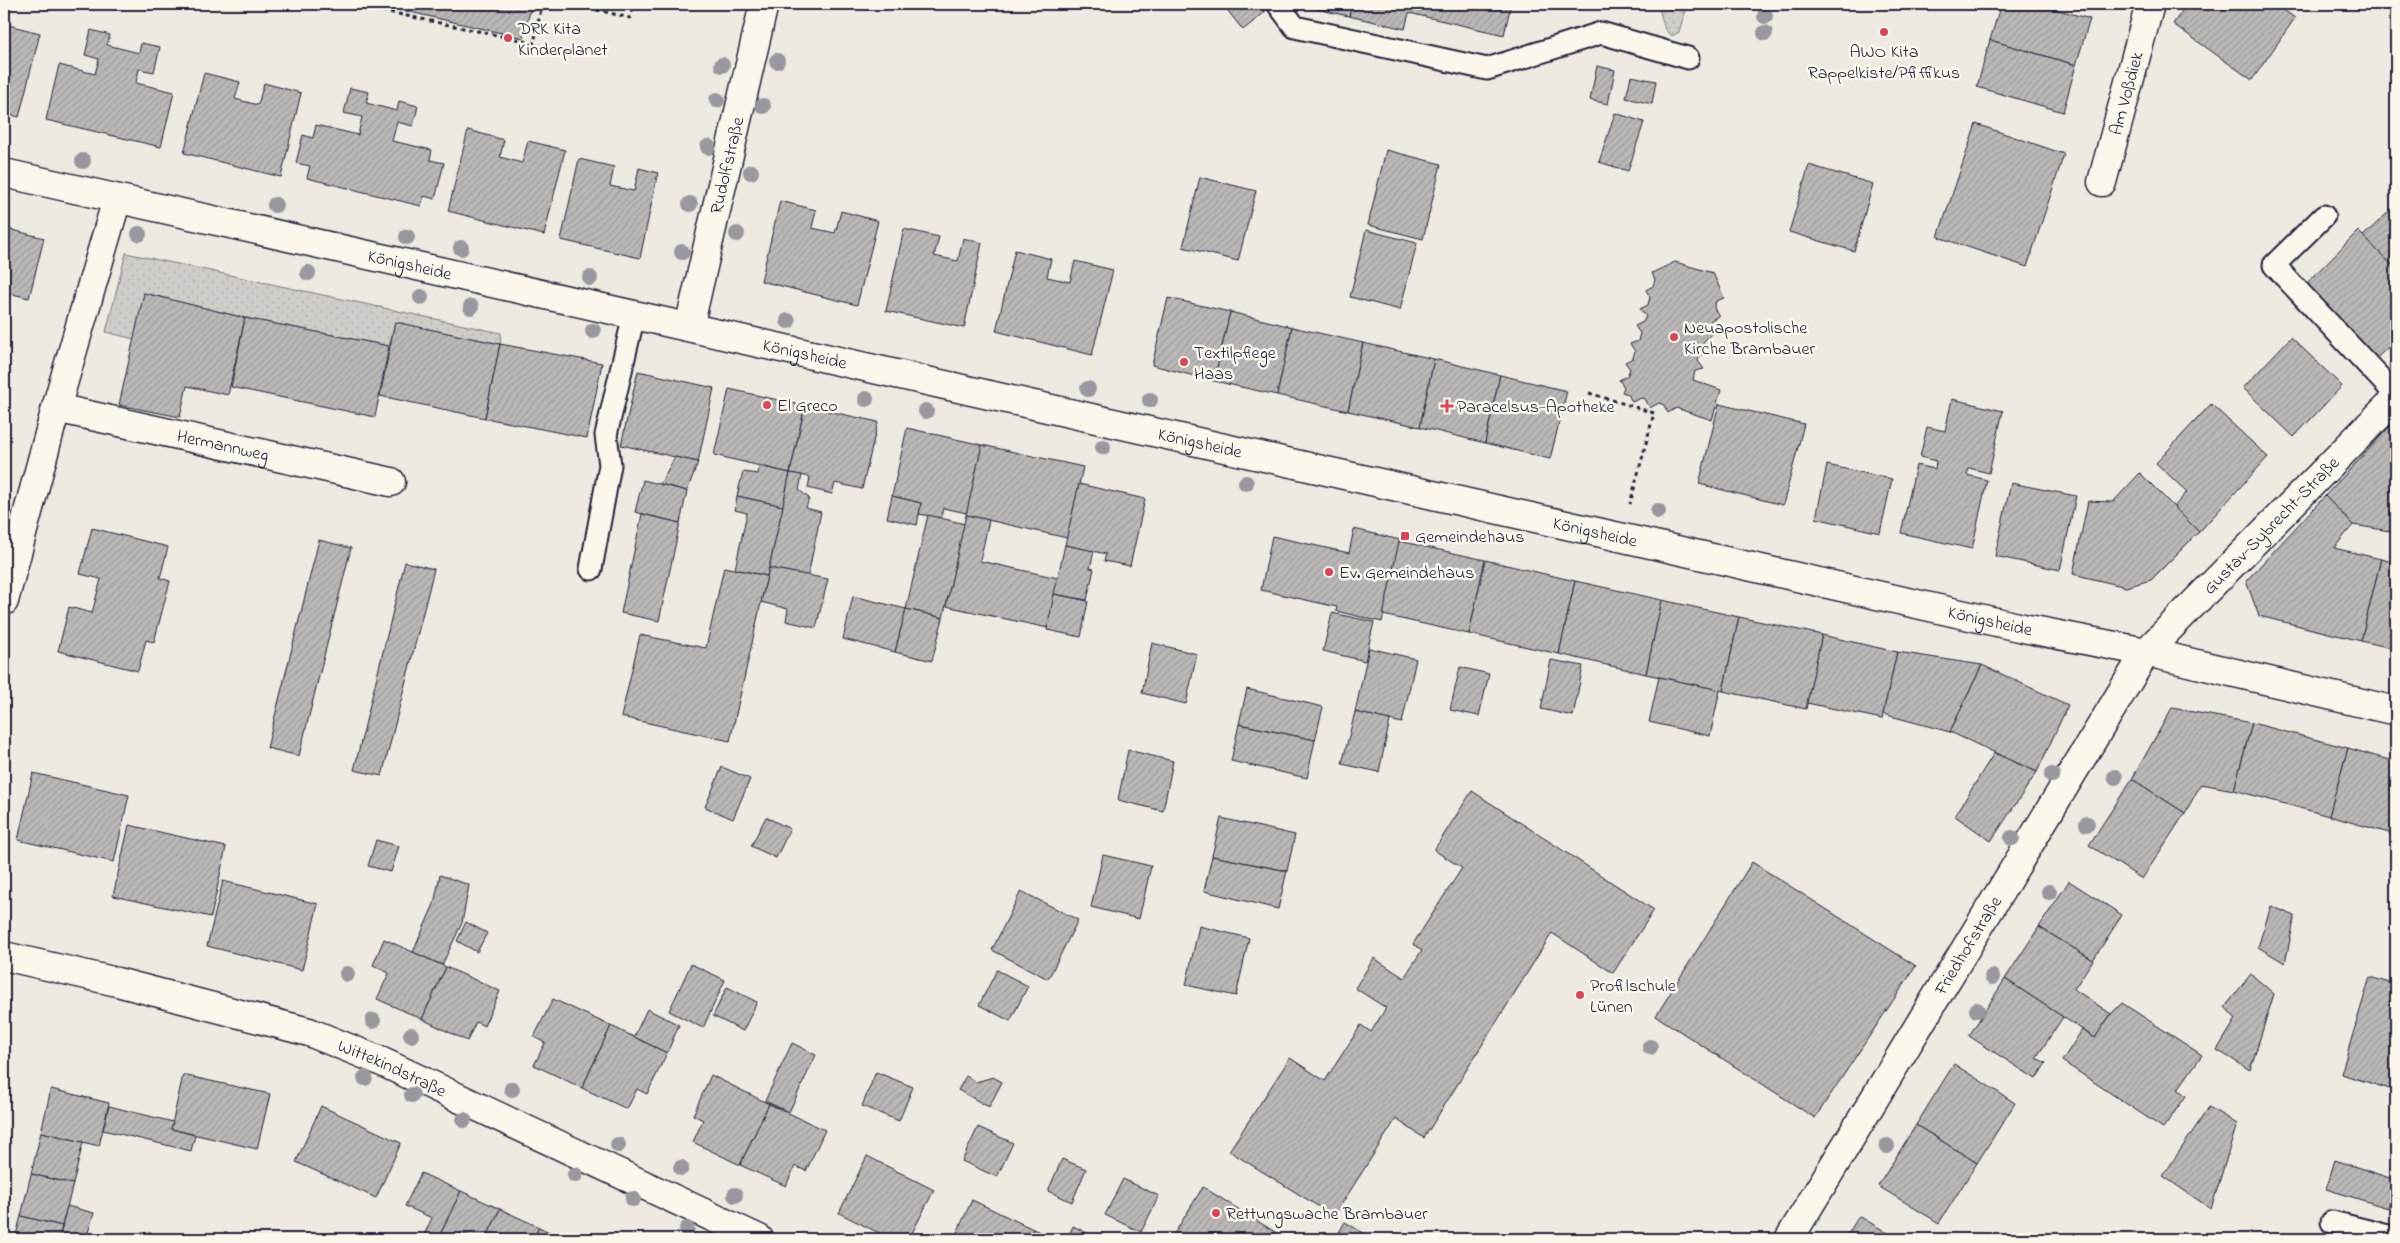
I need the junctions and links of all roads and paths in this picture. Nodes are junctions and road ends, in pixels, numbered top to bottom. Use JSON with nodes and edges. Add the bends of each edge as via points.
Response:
{"nodes":[{"id":1,"x":351,"y":4,"type":"edge"},
{"id":2,"x":542,"y":4,"type":"edge"},
{"id":3,"x":573,"y":4,"type":"edge"},
{"id":4,"x":764,"y":4,"type":"edge"},
{"id":5,"x":1278,"y":4,"type":"edge"},
{"id":6,"x":2150,"y":4,"type":"edge"},
{"id":7,"x":634,"y":5,"type":"dead end"},
{"id":8,"x":1688,"y":58,"type":"dead end"},
{"id":9,"x":4,"y":173,"type":"edge"},
{"id":10,"x":2102,"y":182,"type":"dead end"},
{"id":11,"x":117,"y":199,"type":"junction"},
{"id":12,"x":2324,"y":216,"type":"dead end"},
{"id":13,"x":634,"y":315,"type":"junction"},
{"id":14,"x":689,"y":327,"type":"junction"},
{"id":15,"x":1589,"y":393,"type":"dead end"},
{"id":16,"x":2396,"y":397,"type":"edge"},
{"id":17,"x":56,"y":408,"type":"junction"},
{"id":18,"x":391,"y":482,"type":"dead end"},
{"id":19,"x":1621,"y":537,"type":"junction"},
{"id":20,"x":591,"y":569,"type":"dead end"},
{"id":21,"x":4,"y":601,"type":"edge"},
{"id":22,"x":2146,"y":652,"type":"junction"},
{"id":23,"x":2396,"y":711,"type":"edge"},
{"id":24,"x":4,"y":956,"type":"edge"},
{"id":25,"x":2332,"y":1222,"type":"dead end"},
{"id":26,"x":2396,"y":1238,"type":"edge"},
{"id":27,"x":759,"y":1239,"type":"edge"},
{"id":28,"x":1790,"y":1239,"type":"edge"}],
"edges":[{"from":1,"to":2,"type":"path","via":[[534,43]]},
{"from":3,"to":7,"type":"path","via":[[630,18]]},
{"from":4,"to":14,"type":"street","name":"Rudolfstraße"},
{"from":5,"to":8,"type":"lane","via":[[1294,26],[1487,69],[1602,33]]},
{"from":6,"to":10,"type":"street","name":"Am Voßdiek"},
{"from":9,"to":11,"type":"street","name":"Königsheide"},
{"from":11,"to":13,"type":"street","name":"Königsheide"},
{"from":11,"to":17,"type":"street"},
{"from":12,"to":16,"type":"lane","via":[[2274,266]]},
{"from":13,"to":14,"type":"street","name":"Königsheide"},
{"from":13,"to":20,"type":"lane","via":[[606,435],[610,465]]},
{"from":14,"to":19,"type":"street","name":"Königsheide"},
{"from":15,"to":19,"type":"path","via":[[1654,413]]},
{"from":16,"to":22,"type":"street","name":"Gustav-Sybrecht-Straße"},
{"from":17,"to":18,"type":"street","name":"Hermannweg"},
{"from":17,"to":21,"type":"street"},
{"from":19,"to":22,"type":"street","name":"Königsheide","via":[[2023,628]]},
{"from":22,"to":23,"type":"street","name":"Königsheide"},
{"from":22,"to":28,"type":"street","name":"Friedhofstraße"},
{"from":24,"to":27,"type":"street","name":"Wittekindstraße","via":[[309,1032],[378,1060]]},
{"from":25,"to":26,"type":"lane"}]}
